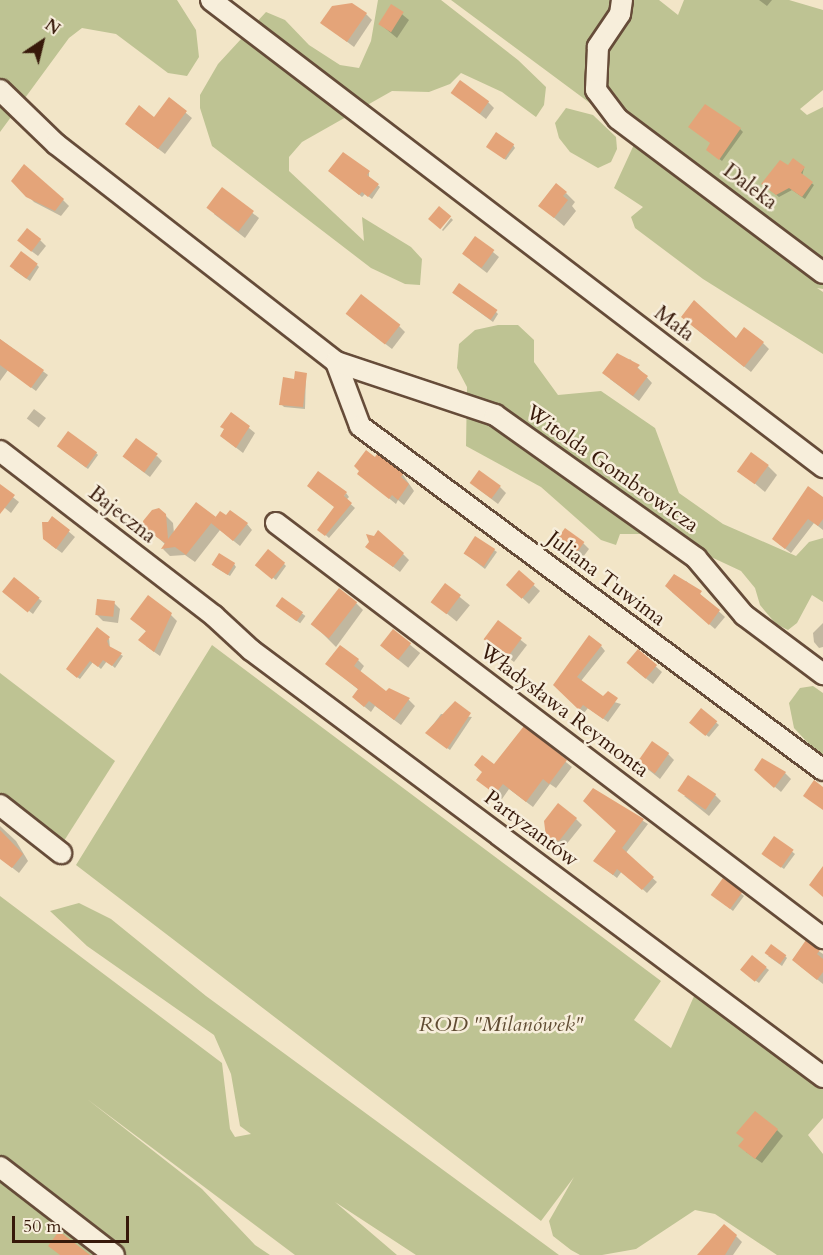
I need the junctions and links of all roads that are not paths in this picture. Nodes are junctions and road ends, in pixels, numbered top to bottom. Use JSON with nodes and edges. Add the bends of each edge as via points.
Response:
{"nodes":[{"id":1,"x":211,"y":0,"type":"edge"},
{"id":2,"x":621,"y":0,"type":"edge"},
{"id":3,"x":0,"y":90,"type":"edge"},
{"id":4,"x":823,"y":273,"type":"edge"},
{"id":5,"x":336,"y":362,"type":"junction"},
{"id":6,"x":0,"y":452,"type":"edge"},
{"id":7,"x":823,"y":467,"type":"edge"},
{"id":8,"x":276,"y":523,"type":"dead end"},
{"id":9,"x":214,"y":616,"type":"joint"},
{"id":10,"x":823,"y":674,"type":"edge"},
{"id":11,"x":823,"y":770,"type":"edge"},
{"id":12,"x":0,"y":805,"type":"edge"},
{"id":13,"x":61,"y":852,"type":"dead end"},
{"id":14,"x":823,"y":938,"type":"edge"},
{"id":15,"x":823,"y":1077,"type":"edge"},
{"id":16,"x":0,"y":1167,"type":"edge"},
{"id":17,"x":114,"y":1255,"type":"edge"}],
"edges":[{"from":1,"to":7,"type":"street","name":"Mała"},
{"from":2,"to":4,"type":"street","name":"Daleka","via":[[620,14],[598,46],[596,90],[618,119]]},
{"from":3,"to":5,"type":"street","via":[[56,144]]},
{"from":5,"to":10,"type":"street","name":"Witolda Gombrowicza","via":[[495,415],[696,558],[744,615]]},
{"from":5,"to":11,"type":"street","name":"Juliana Tuwima","via":[[360,426]]},
{"from":6,"to":9,"type":"street","name":"Bajeczna"},
{"from":8,"to":14,"type":"street","name":"Władysława Reymonta"},
{"from":9,"to":15,"type":"street","name":"Partyzantów","via":[[260,657]]},
{"from":12,"to":13,"type":"street"},
{"from":16,"to":17,"type":"street"}]}
